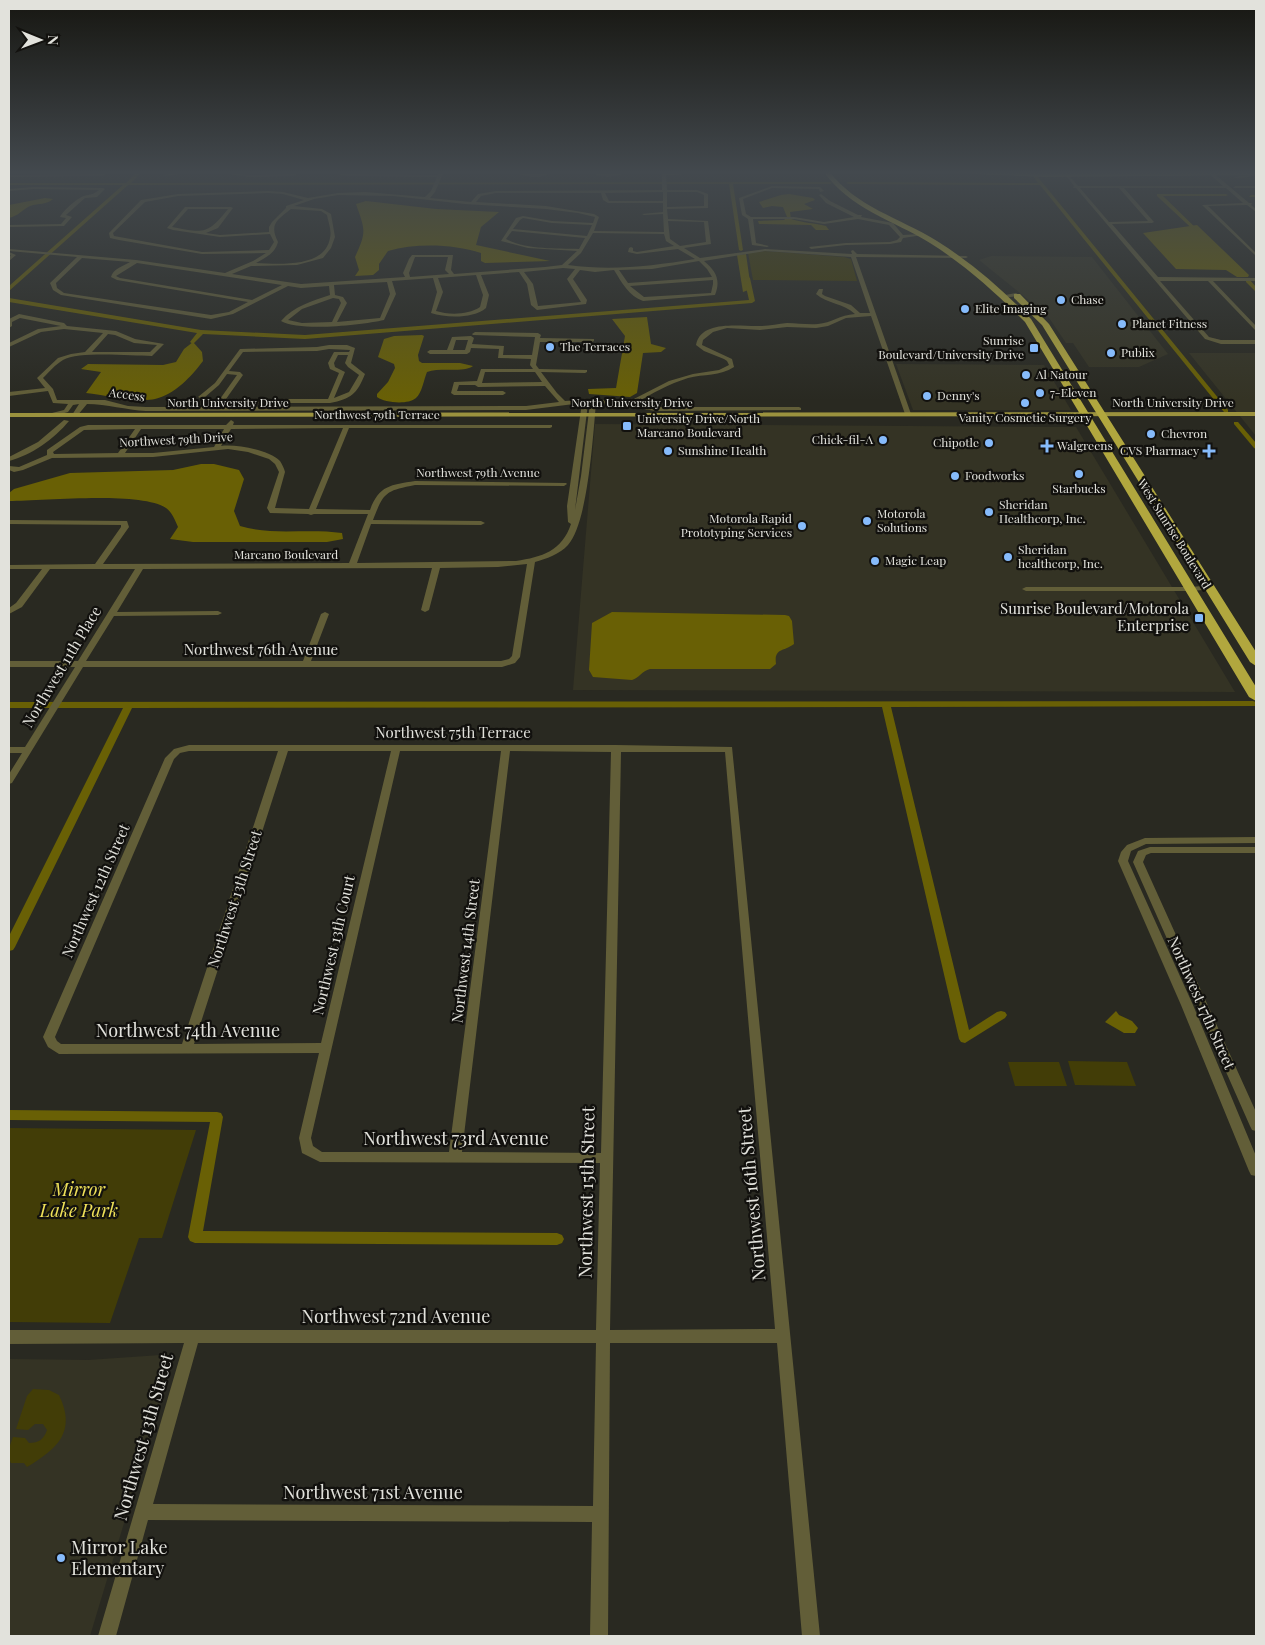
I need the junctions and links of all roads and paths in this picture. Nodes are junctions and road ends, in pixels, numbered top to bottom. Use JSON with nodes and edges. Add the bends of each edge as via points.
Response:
{"nodes":[{"id":1,"x":171,"y":248,"type":"edge"},
{"id":2,"x":274,"y":248,"type":"edge"},
{"id":3,"x":328,"y":248,"type":"edge"},
{"id":4,"x":541,"y":248,"type":"edge"},
{"id":5,"x":631,"y":248,"type":"dead end"},
{"id":6,"x":674,"y":248,"type":"edge"},
{"id":7,"x":680,"y":248,"type":"edge"},
{"id":8,"x":837,"y":248,"type":"edge"},
{"id":9,"x":846,"y":248,"type":"edge"},
{"id":10,"x":940,"y":248,"type":"edge"},
{"id":11,"x":953,"y":248,"type":"edge"},
{"id":12,"x":1129,"y":248,"type":"edge"},
{"id":13,"x":578,"y":250,"type":"joint"},
{"id":14,"x":9,"y":252,"type":"edge"},
{"id":15,"x":271,"y":252,"type":"junction"},
{"id":16,"x":81,"y":256,"type":"junction"},
{"id":17,"x":853,"y":256,"type":"junction"},
{"id":18,"x":953,"y":256,"type":"junction"},
{"id":19,"x":966,"y":257,"type":"junction"},
{"id":20,"x":9,"y":260,"type":"edge"},
{"id":21,"x":699,"y":260,"type":"junction"},
{"id":22,"x":136,"y":262,"type":"junction"},
{"id":23,"x":250,"y":264,"type":"junction"},
{"id":24,"x":563,"y":266,"type":"junction"},
{"id":25,"x":578,"y":269,"type":"junction"},
{"id":26,"x":616,"y":269,"type":"junction"},
{"id":27,"x":521,"y":271,"type":"junction"},
{"id":28,"x":478,"y":274,"type":"junction"},
{"id":29,"x":224,"y":276,"type":"junction"},
{"id":30,"x":453,"y":276,"type":"junction"},
{"id":31,"x":435,"y":278,"type":"junction"},
{"id":32,"x":715,"y":278,"type":"junction"},
{"id":33,"x":1156,"y":279,"type":"junction"},
{"id":34,"x":1208,"y":279,"type":"junction"},
{"id":35,"x":1256,"y":279,"type":"edge"},
{"id":36,"x":408,"y":280,"type":"junction"},
{"id":37,"x":389,"y":281,"type":"junction"},
{"id":38,"x":286,"y":285,"type":"junction"},
{"id":39,"x":331,"y":285,"type":"junction"},
{"id":40,"x":627,"y":285,"type":"junction"},
{"id":41,"x":821,"y":290,"type":"dead end"},
{"id":42,"x":1016,"y":295,"type":"junction"},
{"id":43,"x":333,"y":296,"type":"junction"},
{"id":44,"x":1003,"y":296,"type":"junction"},
{"id":45,"x":254,"y":302,"type":"junction"},
{"id":46,"x":858,"y":314,"type":"junction"},
{"id":47,"x":873,"y":314,"type":"junction"},
{"id":48,"x":334,"y":323,"type":"junction"},
{"id":49,"x":9,"y":326,"type":"edge"},
{"id":50,"x":64,"y":327,"type":"junction"},
{"id":51,"x":1256,"y":329,"type":"edge"},
{"id":52,"x":107,"y":332,"type":"junction"},
{"id":53,"x":475,"y":334,"type":"dead end"},
{"id":54,"x":538,"y":337,"type":"junction"},
{"id":55,"x":592,"y":340,"type":"dead end"},
{"id":56,"x":1256,"y":342,"type":"edge"},
{"id":57,"x":9,"y":345,"type":"edge"},
{"id":58,"x":468,"y":346,"type":"junction"},
{"id":59,"x":430,"y":352,"type":"dead end"},
{"id":60,"x":449,"y":352,"type":"junction"},
{"id":61,"x":352,"y":353,"type":"junction"},
{"id":62,"x":88,"y":354,"type":"junction"},
{"id":63,"x":534,"y":357,"type":"junction"},
{"id":64,"x":537,"y":370,"type":"junction"},
{"id":65,"x":585,"y":371,"type":"dead end"},
{"id":66,"x":225,"y":372,"type":"junction"},
{"id":67,"x":479,"y":382,"type":"junction"},
{"id":68,"x":546,"y":384,"type":"junction"},
{"id":69,"x":505,"y":385,"type":"junction"},
{"id":70,"x":50,"y":389,"type":"junction"},
{"id":71,"x":502,"y":393,"type":"junction"},
{"id":72,"x":9,"y":394,"type":"edge"},
{"id":73,"x":222,"y":401,"type":"junction"},
{"id":74,"x":585,"y":401,"type":"junction"},
{"id":75,"x":593,"y":401,"type":"junction"},
{"id":76,"x":80,"y":402,"type":"junction"},
{"id":77,"x":330,"y":402,"type":"junction"},
{"id":78,"x":559,"y":403,"type":"junction"},
{"id":79,"x":500,"y":404,"type":"dead end"},
{"id":80,"x":628,"y":405,"type":"junction"},
{"id":81,"x":800,"y":409,"type":"dead end"},
{"id":82,"x":144,"y":414,"type":"junction"},
{"id":83,"x":756,"y":414,"type":"junction"},
{"id":84,"x":1256,"y":414,"type":"edge"},
{"id":85,"x":9,"y":415,"type":"edge"},
{"id":86,"x":50,"y":415,"type":"junction"},
{"id":87,"x":75,"y":415,"type":"junction"},
{"id":88,"x":910,"y":417,"type":"junction"},
{"id":89,"x":1085,"y":417,"type":"junction"},
{"id":90,"x":1102,"y":417,"type":"junction"},
{"id":91,"x":587,"y":418,"type":"junction"},
{"id":92,"x":9,"y":420,"type":"edge"},
{"id":93,"x":230,"y":420,"type":"junction"},
{"id":94,"x":725,"y":420,"type":"junction"},
{"id":95,"x":1256,"y":420,"type":"edge"},
{"id":96,"x":66,"y":421,"type":"junction"},
{"id":97,"x":347,"y":426,"type":"junction"},
{"id":98,"x":550,"y":426,"type":"dead end"},
{"id":99,"x":140,"y":427,"type":"junction"},
{"id":100,"x":217,"y":447,"type":"junction"},
{"id":101,"x":120,"y":455,"type":"junction"},
{"id":102,"x":51,"y":456,"type":"junction"},
{"id":103,"x":9,"y":459,"type":"edge"},
{"id":104,"x":9,"y":468,"type":"edge"},
{"id":105,"x":564,"y":484,"type":"dead end"},
{"id":106,"x":311,"y":512,"type":"junction"},
{"id":107,"x":372,"y":512,"type":"junction"},
{"id":108,"x":9,"y":522,"type":"edge"},
{"id":109,"x":369,"y":522,"type":"junction"},
{"id":110,"x":481,"y":523,"type":"dead end"},
{"id":111,"x":532,"y":561,"type":"junction"},
{"id":112,"x":9,"y":566,"type":"edge"},
{"id":113,"x":98,"y":566,"type":"junction"},
{"id":114,"x":352,"y":566,"type":"junction"},
{"id":115,"x":437,"y":566,"type":"junction"},
{"id":116,"x":48,"y":567,"type":"junction"},
{"id":117,"x":140,"y":567,"type":"junction"},
{"id":118,"x":1210,"y":587,"type":"junction"},
{"id":119,"x":1026,"y":589,"type":"dead end"},
{"id":120,"x":1192,"y":589,"type":"junction"},
{"id":121,"x":425,"y":610,"type":"dead end"},
{"id":122,"x":9,"y":612,"type":"edge"},
{"id":123,"x":218,"y":613,"type":"dead end"},
{"id":124,"x":112,"y":614,"type":"junction"},
{"id":125,"x":325,"y":614,"type":"dead end"},
{"id":126,"x":1256,"y":662,"type":"edge"},
{"id":127,"x":9,"y":664,"type":"edge"},
{"id":128,"x":80,"y":664,"type":"junction"},
{"id":129,"x":306,"y":664,"type":"junction"},
{"id":130,"x":1256,"y":697,"type":"edge"},
{"id":131,"x":284,"y":748,"type":"junction"},
{"id":132,"x":396,"y":748,"type":"junction"},
{"id":133,"x":506,"y":748,"type":"junction"},
{"id":134,"x":616,"y":748,"type":"junction"},
{"id":135,"x":729,"y":749,"type":"joint"},
{"id":136,"x":9,"y":750,"type":"edge"},
{"id":137,"x":29,"y":750,"type":"junction"},
{"id":138,"x":177,"y":751,"type":"joint"},
{"id":139,"x":9,"y":781,"type":"edge"},
{"id":140,"x":1256,"y":840,"type":"edge"},
{"id":141,"x":1256,"y":850,"type":"edge"},
{"id":142,"x":52,"y":1044,"type":"joint"},
{"id":143,"x":326,"y":1048,"type":"junction"},
{"id":144,"x":186,"y":1049,"type":"junction"},
{"id":145,"x":1256,"y":1126,"type":"edge"},
{"id":146,"x":307,"y":1149,"type":"joint"},
{"id":147,"x":455,"y":1158,"type":"junction"},
{"id":148,"x":607,"y":1158,"type":"junction"},
{"id":149,"x":1256,"y":1171,"type":"edge"},
{"id":150,"x":194,"y":1336,"type":"junction"},
{"id":151,"x":603,"y":1336,"type":"junction"},
{"id":152,"x":784,"y":1336,"type":"junction"},
{"id":153,"x":9,"y":1337,"type":"edge"},
{"id":154,"x":144,"y":1512,"type":"junction"},
{"id":155,"x":601,"y":1514,"type":"junction"},
{"id":156,"x":107,"y":1636,"type":"edge"},
{"id":157,"x":599,"y":1636,"type":"edge"},
{"id":158,"x":811,"y":1636,"type":"edge"}],
"edges":[{"from":1,"to":15,"type":"street","via":[[202,254]]},
{"from":2,"to":15,"type":"street"},
{"from":3,"to":23,"type":"street","via":[[318,259],[274,265]]},
{"from":4,"to":13,"type":"street"},
{"from":5,"to":6,"type":"street","via":[[630,252],[637,253]]},
{"from":7,"to":21,"type":"street"},
{"from":8,"to":17,"type":"street"},
{"from":9,"to":17,"type":"street","via":[[852,250]]},
{"from":10,"to":18,"type":"highway","name":"West Sunrise Boulevard"},
{"from":11,"to":19,"type":"highway","name":"West Sunrise Boulevard"},
{"from":12,"to":33,"type":"street"},
{"from":13,"to":24,"type":"street","via":[[571,262]]},
{"from":14,"to":16,"type":"street","via":[[38,251]]},
{"from":14,"to":20,"type":"street","via":[[14,255]]},
{"from":15,"to":23,"type":"street"},
{"from":16,"to":22,"type":"street"},
{"from":16,"to":45,"type":"street","via":[[53,283],[62,294],[201,317],[231,314]]},
{"from":17,"to":18,"type":"street"},
{"from":17,"to":21,"type":"street","via":[[765,250]]},
{"from":17,"to":47,"type":"street"},
{"from":18,"to":19,"type":"street"},
{"from":18,"to":44,"type":"highway","name":"West Sunrise Boulevard"},
{"from":19,"to":42,"type":"highway","name":"West Sunrise Boulevard"},
{"from":21,"to":26,"type":"street"},
{"from":21,"to":32,"type":"street","via":[[711,268]]},
{"from":22,"to":29,"type":"street"},
{"from":22,"to":45,"type":"street","via":[[113,276]]},
{"from":23,"to":29,"type":"street"},
{"from":24,"to":25,"type":"street"},
{"from":24,"to":27,"type":"street"},
{"from":25,"to":26,"type":"street"},
{"from":25,"to":27,"type":"street","via":[[570,279],[584,302],[537,308],[530,284]]},
{"from":26,"to":40,"type":"street"},
{"from":27,"to":28,"type":"street"},
{"from":28,"to":30,"type":"street"},
{"from":28,"to":31,"type":"street","via":[[486,295],[480,312],[438,315],[433,312],[439,298]]},
{"from":29,"to":38,"type":"street"},
{"from":30,"to":31,"type":"street"},
{"from":30,"to":36,"type":"street","via":[[448,270],[451,256],[414,256],[406,273]]},
{"from":31,"to":36,"type":"street"},
{"from":32,"to":40,"type":"street"},
{"from":32,"to":40,"type":"street","via":[[713,294],[643,299]]},
{"from":33,"to":34,"type":"street"},
{"from":33,"to":56,"type":"street","via":[[1207,338]]},
{"from":34,"to":35,"type":"street"},
{"from":34,"to":51,"type":"street"},
{"from":36,"to":37,"type":"street"},
{"from":37,"to":39,"type":"street"},
{"from":37,"to":48,"type":"street","via":[[393,294],[384,318]]},
{"from":38,"to":39,"type":"street"},
{"from":38,"to":45,"type":"street"},
{"from":39,"to":43,"type":"street"},
{"from":41,"to":46,"type":"street","via":[[819,294],[824,298],[847,304]]},
{"from":42,"to":44,"type":"street"},
{"from":42,"to":90,"type":"highway","name":"West Sunrise Boulevard","via":[[1045,324]]},
{"from":43,"to":48,"type":"street","via":[[341,298],[344,303]]},
{"from":43,"to":48,"type":"street","via":[[284,319],[285,322]]},
{"from":44,"to":89,"type":"highway","name":"West Sunrise Boulevard","via":[[1030,324]]},
{"from":46,"to":47,"type":"street"},
{"from":46,"to":80,"type":"street","via":[[821,326],[734,326],[717,329],[698,340],[700,347],[726,357],[732,366],[717,373],[668,382]]},
{"from":47,"to":88,"type":"street"},
{"from":49,"to":50,"type":"street","via":[[10,321],[19,316]]},
{"from":50,"to":52,"type":"street"},
{"from":50,"to":57,"type":"street","via":[[40,330]]},
{"from":52,"to":62,"type":"street"},
{"from":52,"to":62,"type":"street","via":[[134,341],[161,344],[152,354]]},
{"from":53,"to":54,"type":"street"},
{"from":54,"to":55,"type":"street"},
{"from":54,"to":63,"type":"street"},
{"from":58,"to":60,"type":"street","via":[[467,352]]},
{"from":58,"to":60,"type":"street","via":[[471,338],[454,338]]},
{"from":58,"to":63,"type":"street","via":[[502,347],[500,357]]},
{"from":59,"to":60,"type":"street"},
{"from":61,"to":66,"type":"street","via":[[352,348],[339,347],[247,349],[239,352]]},
{"from":61,"to":77,"type":"street","via":[[348,363],[362,374],[349,396]]},
{"from":61,"to":77,"type":"street","via":[[336,353],[331,363],[332,368],[342,372]]},
{"from":62,"to":70,"type":"street","via":[[59,358],[40,378]]},
{"from":63,"to":64,"type":"street","via":[[533,365]]},
{"from":64,"to":65,"type":"street"},
{"from":64,"to":67,"type":"street","via":[[483,370]]},
{"from":64,"to":68,"type":"street"},
{"from":66,"to":73,"type":"street","via":[[240,375]]},
{"from":66,"to":73,"type":"street","via":[[217,384],[201,395],[205,401]]},
{"from":67,"to":69,"type":"street","via":[[478,385]]},
{"from":67,"to":71,"type":"street","via":[[456,383],[454,393]]},
{"from":68,"to":69,"type":"street"},
{"from":68,"to":78,"type":"street","via":[[544,390],[548,398]]},
{"from":69,"to":71,"type":"street"},
{"from":70,"to":72,"type":"street"},
{"from":70,"to":76,"type":"street","name":"Access","via":[[55,402]]},
{"from":71,"to":79,"type":"street"},
{"from":73,"to":77,"type":"street"},
{"from":74,"to":75,"type":"street","name":"Access"},
{"from":74,"to":78,"type":"street","name":"Access"},
{"from":74,"to":91,"type":"street"},
{"from":75,"to":80,"type":"street","name":"Access"},
{"from":75,"to":91,"type":"street"},
{"from":76,"to":78,"type":"street","name":"Access","via":[[106,402],[146,409],[526,408]]},
{"from":76,"to":86,"type":"street","name":"Access","via":[[71,404],[66,411]]},
{"from":76,"to":87,"type":"street","via":[[84,404]]},
{"from":80,"to":81,"type":"street","name":"Access","via":[[655,409]]},
{"from":82,"to":87,"type":"main road","name":"North University Drive"},
{"from":82,"to":93,"type":"main road","name":"North University Drive"},
{"from":82,"to":96,"type":"main road"},
{"from":83,"to":88,"type":"main road","name":"North University Drive"},
{"from":83,"to":91,"type":"main road","name":"North University Drive"},
{"from":83,"to":94,"type":"main road"},
{"from":84,"to":90,"type":"main road","name":"North University Drive"},
{"from":85,"to":86,"type":"main road","name":"North University Drive"},
{"from":86,"to":87,"type":"main road","name":"North University Drive"},
{"from":87,"to":92,"type":"main road"},
{"from":88,"to":89,"type":"main road","name":"North University Drive"},
{"from":88,"to":89,"type":"main road","name":"North University Drive","via":[[930,414]]},
{"from":88,"to":94,"type":"main road","name":"North University Drive","via":[[897,420]]},
{"from":89,"to":90,"type":"main road","name":"North University Drive"},
{"from":89,"to":120,"type":"highway","name":"West Sunrise Boulevard"},
{"from":90,"to":95,"type":"main road","name":"North University Drive"},
{"from":90,"to":118,"type":"highway","name":"West Sunrise Boulevard"},
{"from":91,"to":93,"type":"main road","name":"North University Drive"},
{"from":91,"to":94,"type":"main road","name":"North University Drive"},
{"from":91,"to":111,"type":"street","name":"Marcano Boulevard","via":[[571,506],[569,538],[560,548]]},
{"from":92,"to":96,"type":"main road","name":"North University Drive"},
{"from":93,"to":96,"type":"main road","name":"North University Drive"},
{"from":93,"to":97,"type":"street","name":"Northwest 79th Terrace"},
{"from":93,"to":99,"type":"street","name":"Northwest 79th Terrace"},
{"from":93,"to":100,"type":"street"},
{"from":96,"to":103,"type":"street","via":[[41,445]]},
{"from":97,"to":98,"type":"street","name":"Northwest 79th Terrace"},
{"from":97,"to":106,"type":"street"},
{"from":99,"to":101,"type":"street"},
{"from":99,"to":102,"type":"street","name":"Northwest 79th Terrace","via":[[84,427],[49,451]]},
{"from":100,"to":101,"type":"street","name":"Northwest 79th Drive","via":[[153,455]]},
{"from":100,"to":106,"type":"street","name":"Northwest 79th Drive","via":[[243,448],[271,458],[282,472],[271,508],[273,511]]},
{"from":101,"to":102,"type":"street","name":"Northwest 79th Drive"},
{"from":102,"to":104,"type":"street","via":[[14,470]]},
{"from":105,"to":107,"type":"street","name":"Northwest 79th Avenue","via":[[415,484],[392,487],[378,496]]},
{"from":106,"to":107,"type":"street"},
{"from":107,"to":109,"type":"street"},
{"from":108,"to":113,"type":"street","via":[[124,523],[125,527]]},
{"from":109,"to":110,"type":"street"},
{"from":109,"to":114,"type":"street"},
{"from":111,"to":115,"type":"street","name":"Marcano Boulevard"},
{"from":111,"to":129,"type":"street","name":"Northwest 76th Avenue","via":[[517,652],[512,661],[502,664]]},
{"from":112,"to":116,"type":"street","name":"Marcano Boulevard"},
{"from":113,"to":116,"type":"street","name":"Marcano Boulevard"},
{"from":113,"to":117,"type":"street","name":"Marcano Boulevard"},
{"from":114,"to":115,"type":"street","name":"Marcano Boulevard"},
{"from":114,"to":117,"type":"street","name":"Marcano Boulevard"},
{"from":115,"to":121,"type":"street"},
{"from":116,"to":122,"type":"street","via":[[19,605]]},
{"from":117,"to":124,"type":"street","name":"Northwest 11th Place"},
{"from":118,"to":120,"type":"street"},
{"from":118,"to":126,"type":"highway","name":"West Sunrise Boulevard"},
{"from":119,"to":120,"type":"street"},
{"from":120,"to":130,"type":"highway","name":"West Sunrise Boulevard"},
{"from":123,"to":124,"type":"street"},
{"from":124,"to":128,"type":"street","name":"Northwest 11th Place"},
{"from":125,"to":129,"type":"street"},
{"from":127,"to":128,"type":"street","name":"Northwest 76th Avenue"},
{"from":128,"to":129,"type":"street","name":"Northwest 76th Avenue"},
{"from":128,"to":137,"type":"street","name":"Northwest 11th Place"},
{"from":131,"to":132,"type":"street","name":"Northwest 75th Terrace"},
{"from":131,"to":138,"type":"street","name":"Northwest 75th Terrace","via":[[189,748]]},
{"from":131,"to":144,"type":"street","name":"Northwest 13th Street"},
{"from":132,"to":133,"type":"street","name":"Northwest 75th Terrace"},
{"from":132,"to":143,"type":"street","name":"Northwest 13th Court"},
{"from":133,"to":134,"type":"street","name":"Northwest 75th Terrace"},
{"from":133,"to":147,"type":"street","name":"Northwest 14th Street"},
{"from":134,"to":135,"type":"street","name":"Northwest 75th Terrace"},
{"from":134,"to":148,"type":"street","name":"Northwest 15th Street"},
{"from":135,"to":152,"type":"street","name":"Northwest 16th Street"},
{"from":136,"to":137,"type":"street"},
{"from":137,"to":139,"type":"street","name":"Northwest 11th Place"},
{"from":138,"to":142,"type":"street","name":"Northwest 12th Street","via":[[170,758],[49,1037]]},
{"from":140,"to":149,"type":"street","name":"Northwest 17th Street","via":[[1145,841],[1125,851],[1123,861]]},
{"from":141,"to":145,"type":"street","name":"Northwest 17th Street","via":[[1150,850],[1142,853],[1138,862]]},
{"from":142,"to":144,"type":"street","name":"Northwest 74th Avenue","via":[[59,1049]]},
{"from":143,"to":144,"type":"street","name":"Northwest 74th Avenue"},
{"from":143,"to":146,"type":"street","name":"Northwest 13th Court","via":[[305,1138]]},
{"from":146,"to":147,"type":"street","name":"Northwest 73rd Avenue","via":[[320,1157]]},
{"from":147,"to":148,"type":"street","name":"Northwest 73rd Avenue"},
{"from":148,"to":151,"type":"street","name":"Northwest 15th Street"},
{"from":150,"to":151,"type":"street","name":"Northwest 72nd Avenue"},
{"from":150,"to":153,"type":"street","name":"Northwest 72nd Avenue"},
{"from":150,"to":154,"type":"street","name":"Northwest 13th Street"},
{"from":151,"to":152,"type":"street","name":"Northwest 72nd Avenue"},
{"from":151,"to":155,"type":"street","name":"Northwest 15th Street"},
{"from":152,"to":158,"type":"street","name":"Northwest 16th Street"},
{"from":154,"to":155,"type":"street","name":"Northwest 71st Avenue"},
{"from":154,"to":156,"type":"street","name":"Northwest 13th Street"},
{"from":155,"to":157,"type":"street","name":"Northwest 15th Street"}]}
